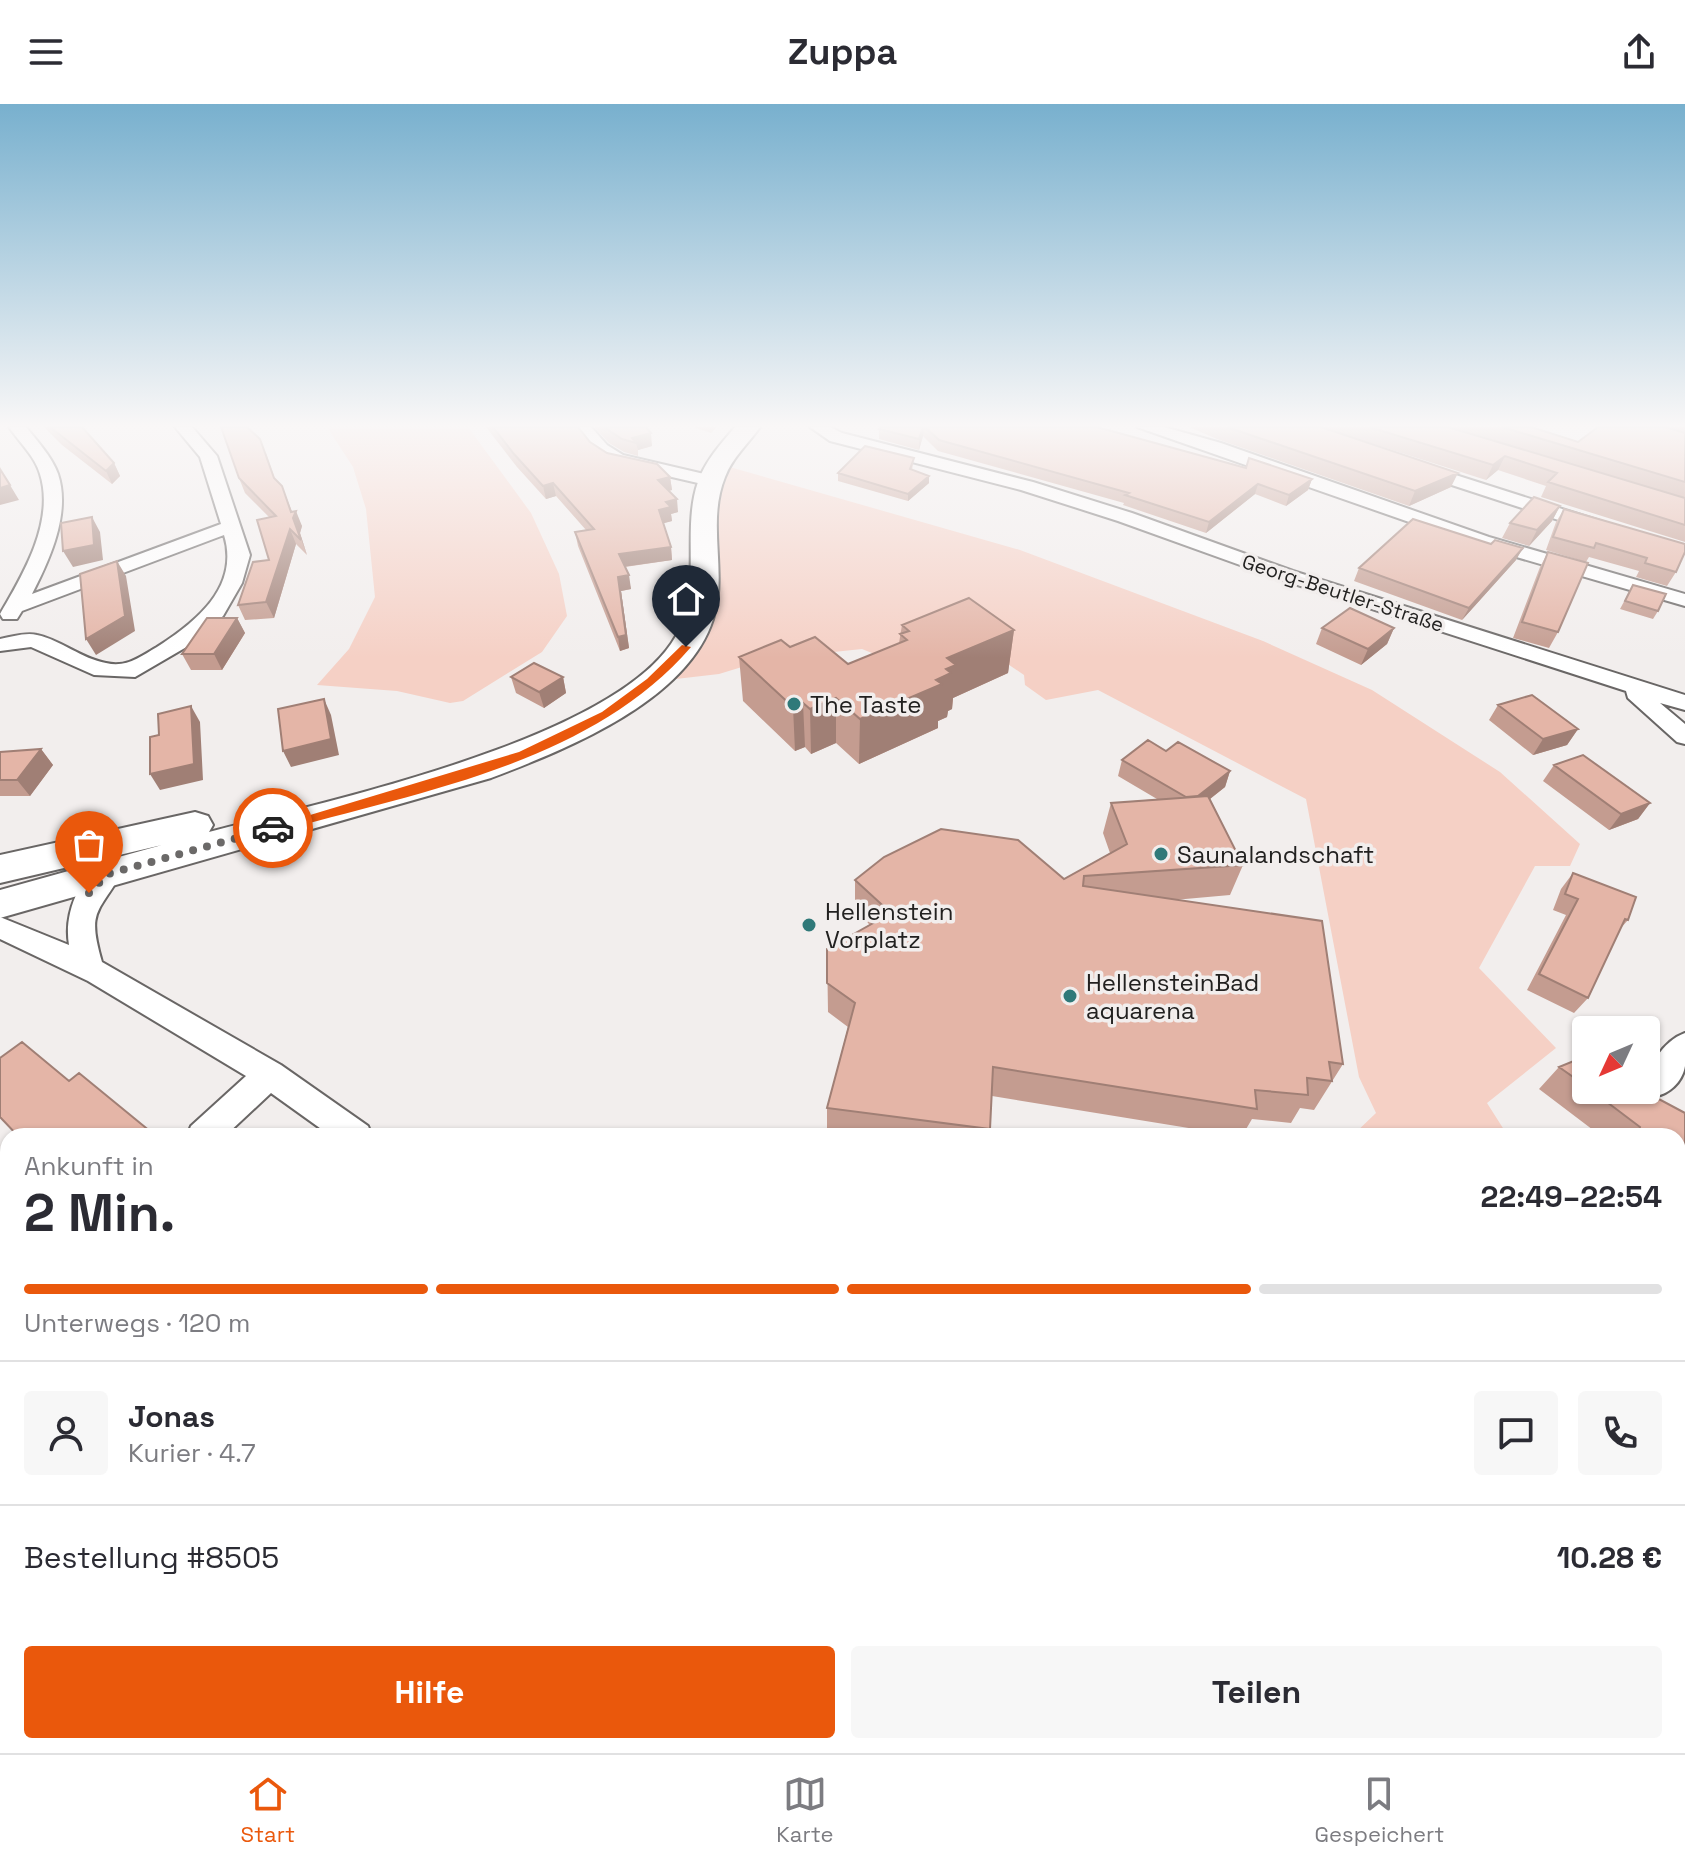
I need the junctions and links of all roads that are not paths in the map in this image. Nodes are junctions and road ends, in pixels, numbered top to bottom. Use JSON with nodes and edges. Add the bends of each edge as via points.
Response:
{"nodes":[{"id":1,"x":52,"y":504,"type":"edge"},
{"id":2,"x":224,"y":504,"type":"edge"},
{"id":3,"x":706,"y":504,"type":"edge"},
{"id":4,"x":1084,"y":504,"type":"edge"},
{"id":5,"x":1377,"y":504,"type":"edge"},
{"id":6,"x":1529,"y":504,"type":"edge"},
{"id":7,"x":232,"y":526,"type":"junction"},
{"id":8,"x":1616,"y":532,"type":"edge"},
{"id":9,"x":1685,"y":600,"type":"edge"},
{"id":10,"x":15,"y":607,"type":"junction"},
{"id":11,"x":0,"y":631,"type":"edge"},
{"id":12,"x":0,"y":645,"type":"edge"},
{"id":13,"x":1627,"y":685,"type":"junction"},
{"id":14,"x":1685,"y":703,"type":"edge"},
{"id":15,"x":1685,"y":737,"type":"edge"},
{"id":16,"x":412,"y":790,"type":"junction"},
{"id":17,"x":0,"y":869,"type":"edge"},
{"id":18,"x":108,"y":874,"type":"junction"},
{"id":19,"x":0,"y":904,"type":"edge"},
{"id":20,"x":0,"y":928,"type":"edge"},
{"id":21,"x":89,"y":967,"type":"junction"},
{"id":22,"x":1685,"y":1046,"type":"edge"},
{"id":23,"x":270,"y":1074,"type":"junction"},
{"id":24,"x":1660,"y":1078,"type":"edge"},
{"id":25,"x":212,"y":1128,"type":"edge"},
{"id":26,"x":345,"y":1128,"type":"edge"}],
"edges":[{"from":1,"to":10,"type":"street","via":[[46,539]]},
{"from":2,"to":7,"type":"street"},
{"from":3,"to":16,"type":"street","via":[[702,609],[686,647],[650,682],[606,714],[513,758]]},
{"from":4,"to":13,"type":"street","name":"Georg-Beutler-Straße"},
{"from":5,"to":9,"type":"street","via":[[1482,541]]},
{"from":6,"to":8,"type":"street"},
{"from":7,"to":10,"type":"street"},
{"from":7,"to":12,"type":"street","via":[[240,555],[216,612],[135,670],[102,670],[33,640]]},
{"from":10,"to":11,"type":"street"},
{"from":13,"to":14,"type":"street","name":"Georg-Beutler-Straße"},
{"from":13,"to":15,"type":"street"},
{"from":16,"to":17,"type":"street","via":[[203,823]]},
{"from":16,"to":18,"type":"street"},
{"from":18,"to":19,"type":"street"},
{"from":18,"to":21,"type":"street","via":[[84,905],[79,933]]},
{"from":20,"to":21,"type":"street"},
{"from":21,"to":23,"type":"street"},
{"from":22,"to":24,"type":"street"},
{"from":23,"to":25,"type":"street"},
{"from":23,"to":26,"type":"street"}]}
